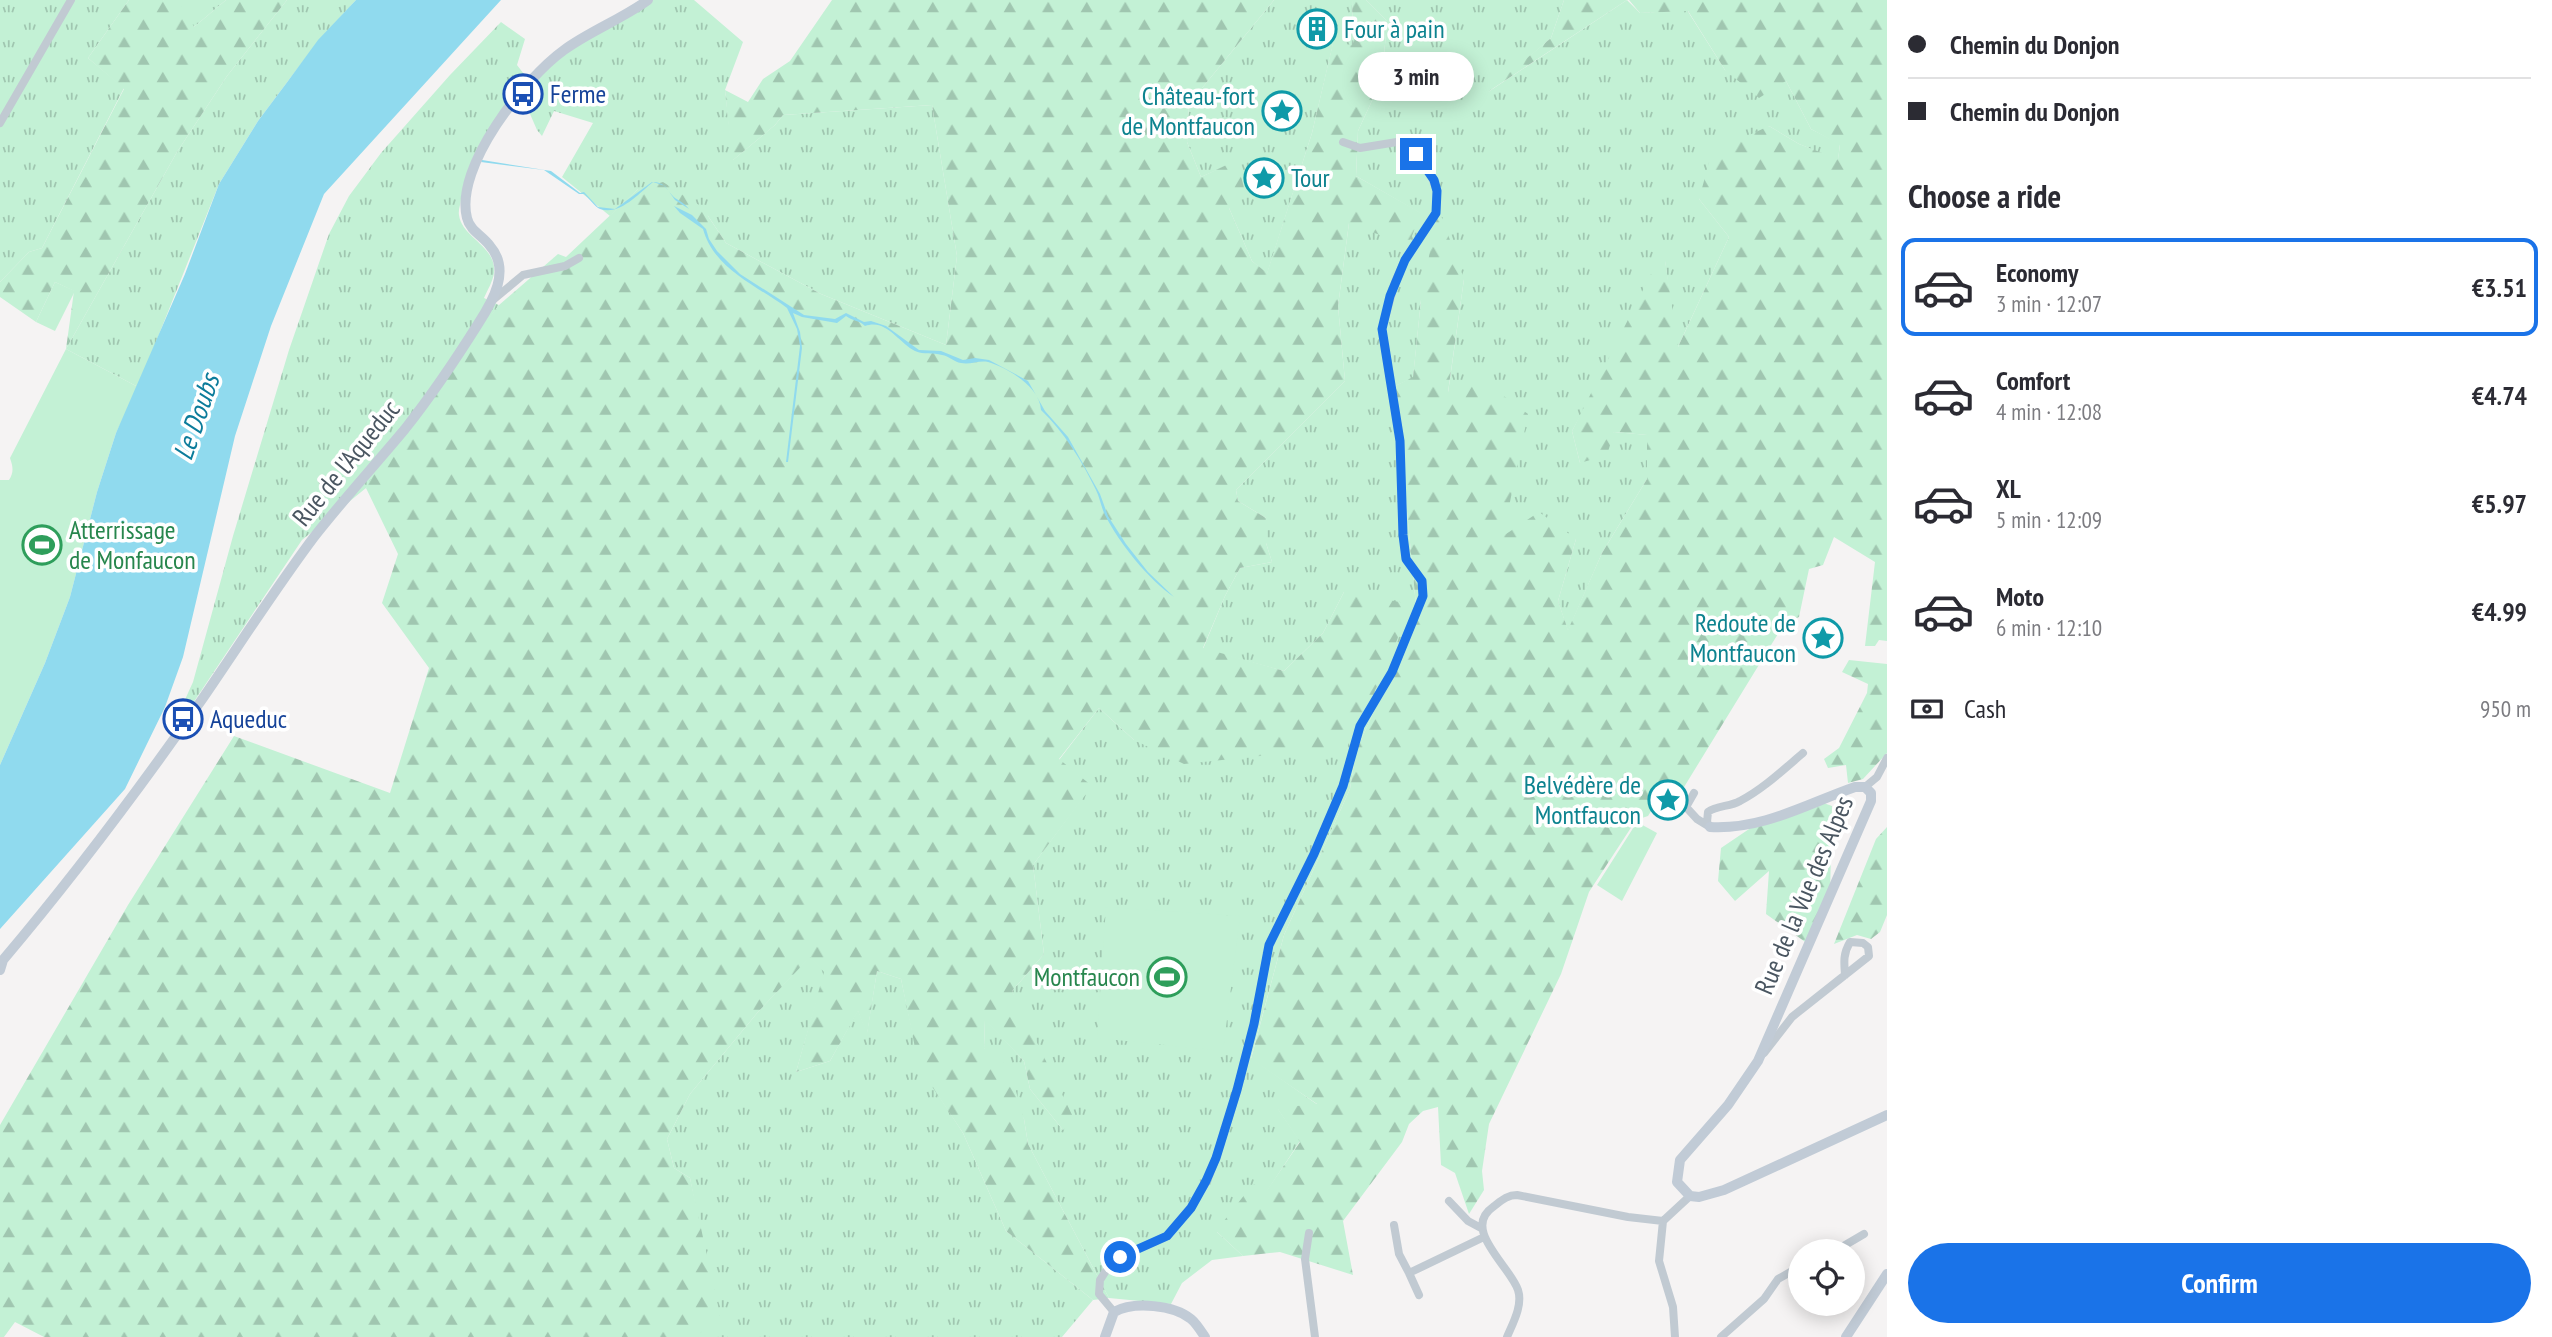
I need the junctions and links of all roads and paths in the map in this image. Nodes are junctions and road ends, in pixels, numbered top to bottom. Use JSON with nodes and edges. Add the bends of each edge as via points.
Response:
{"nodes":[{"id":1,"x":71,"y":0,"type":"edge"},
{"id":2,"x":648,"y":0,"type":"edge"},
{"id":3,"x":0,"y":122,"type":"edge"},
{"id":4,"x":1343,"y":142,"type":"dead end"},
{"id":5,"x":579,"y":258,"type":"dead end"},
{"id":6,"x":492,"y":301,"type":"junction"},
{"id":7,"x":1803,"y":753,"type":"dead end"},
{"id":8,"x":1887,"y":758,"type":"edge"},
{"id":9,"x":1865,"y":787,"type":"junction"},
{"id":10,"x":1694,"y":793,"type":"dead end"},
{"id":11,"x":1710,"y":827,"type":"junction"},
{"id":12,"x":0,"y":970,"type":"edge"},
{"id":13,"x":1845,"y":975,"type":"dead end"},
{"id":14,"x":1758,"y":1061,"type":"junction"},
{"id":15,"x":1887,"y":1115,"type":"edge"},
{"id":16,"x":1690,"y":1196,"type":"junction"},
{"id":17,"x":1449,"y":1201,"type":"dead end"},
{"id":18,"x":1663,"y":1221,"type":"junction"},
{"id":19,"x":1394,"y":1224,"type":"dead end"},
{"id":20,"x":1482,"y":1232,"type":"junction"},
{"id":21,"x":1309,"y":1233,"type":"dead end"},
{"id":22,"x":1864,"y":1234,"type":"dead end"},
{"id":23,"x":1855,"y":1239,"type":"edge"},
{"id":24,"x":1409,"y":1273,"type":"junction"},
{"id":25,"x":1788,"y":1273,"type":"edge"},
{"id":26,"x":1887,"y":1273,"type":"edge"},
{"id":27,"x":1419,"y":1295,"type":"dead end"},
{"id":28,"x":1114,"y":1312,"type":"junction"},
{"id":29,"x":1105,"y":1337,"type":"edge"},
{"id":30,"x":1205,"y":1337,"type":"edge"},
{"id":31,"x":1315,"y":1337,"type":"edge"},
{"id":32,"x":1507,"y":1337,"type":"edge"},
{"id":33,"x":1675,"y":1337,"type":"edge"},
{"id":34,"x":1721,"y":1337,"type":"edge"},
{"id":35,"x":1846,"y":1337,"type":"edge"}],
"edges":[{"from":1,"to":3,"type":"street"},
{"from":2,"to":6,"type":"street","name":"Rue de l'Aqueduc","via":[[563,50],[496,122],[471,176],[465,202],[471,228],[498,259],[501,273]]},
{"from":4,"to":28,"type":"street","via":[[1360,148],[1404,141],[1429,170],[1437,191],[1436,213],[1405,260],[1382,329],[1400,441],[1406,559],[1422,581],[1423,596],[1392,672],[1360,726],[1343,786],[1269,945],[1254,1024],[1216,1158],[1191,1208],[1167,1236],[1109,1266],[1100,1280],[1099,1294]]},
{"from":5,"to":6,"type":"street","via":[[565,266],[523,275]]},
{"from":6,"to":12,"type":"street","name":"Rue de l'Aqueduc","via":[[408,426],[315,536],[174,738],[59,894],[3,960]]},
{"from":7,"to":11,"type":"street","via":[[1749,796],[1732,806],[1713,808],[1708,812]]},
{"from":8,"to":9,"type":"street","via":[[1877,777]]},
{"from":9,"to":11,"type":"street","name":"Rue de la Vue des Alpes","via":[[1764,823]]},
{"from":9,"to":14,"type":"street","name":"Rue de la Vue des Alpes","via":[[1871,801]]},
{"from":10,"to":11,"type":"street","via":[[1686,807]]},
{"from":13,"to":14,"type":"street","name":"Rue de la Vue des Alpes","via":[[1792,1017]]},
{"from":14,"to":16,"type":"street","name":"Rue de la Vue des Alpes","via":[[1728,1105],[1679,1160],[1677,1182]]},
{"from":15,"to":16,"type":"street","via":[[1724,1190]]},
{"from":16,"to":18,"type":"street"},
{"from":17,"to":20,"type":"street"},
{"from":18,"to":20,"type":"street","via":[[1509,1195],[1487,1211]]},
{"from":18,"to":33,"type":"street","via":[[1659,1261],[1673,1307]]},
{"from":19,"to":24,"type":"street","via":[[1398,1254]]},
{"from":20,"to":24,"type":"street"},
{"from":20,"to":32,"type":"street","via":[[1519,1292],[1518,1312]]},
{"from":21,"to":31,"type":"street","via":[[1305,1259]]},
{"from":22,"to":23,"type":"street"},
{"from":24,"to":27,"type":"street"},
{"from":25,"to":34,"type":"street"},
{"from":26,"to":35,"type":"street"},
{"from":28,"to":29,"type":"street"},
{"from":28,"to":30,"type":"street","via":[[1139,1307],[1173,1310],[1191,1319]]}]}
